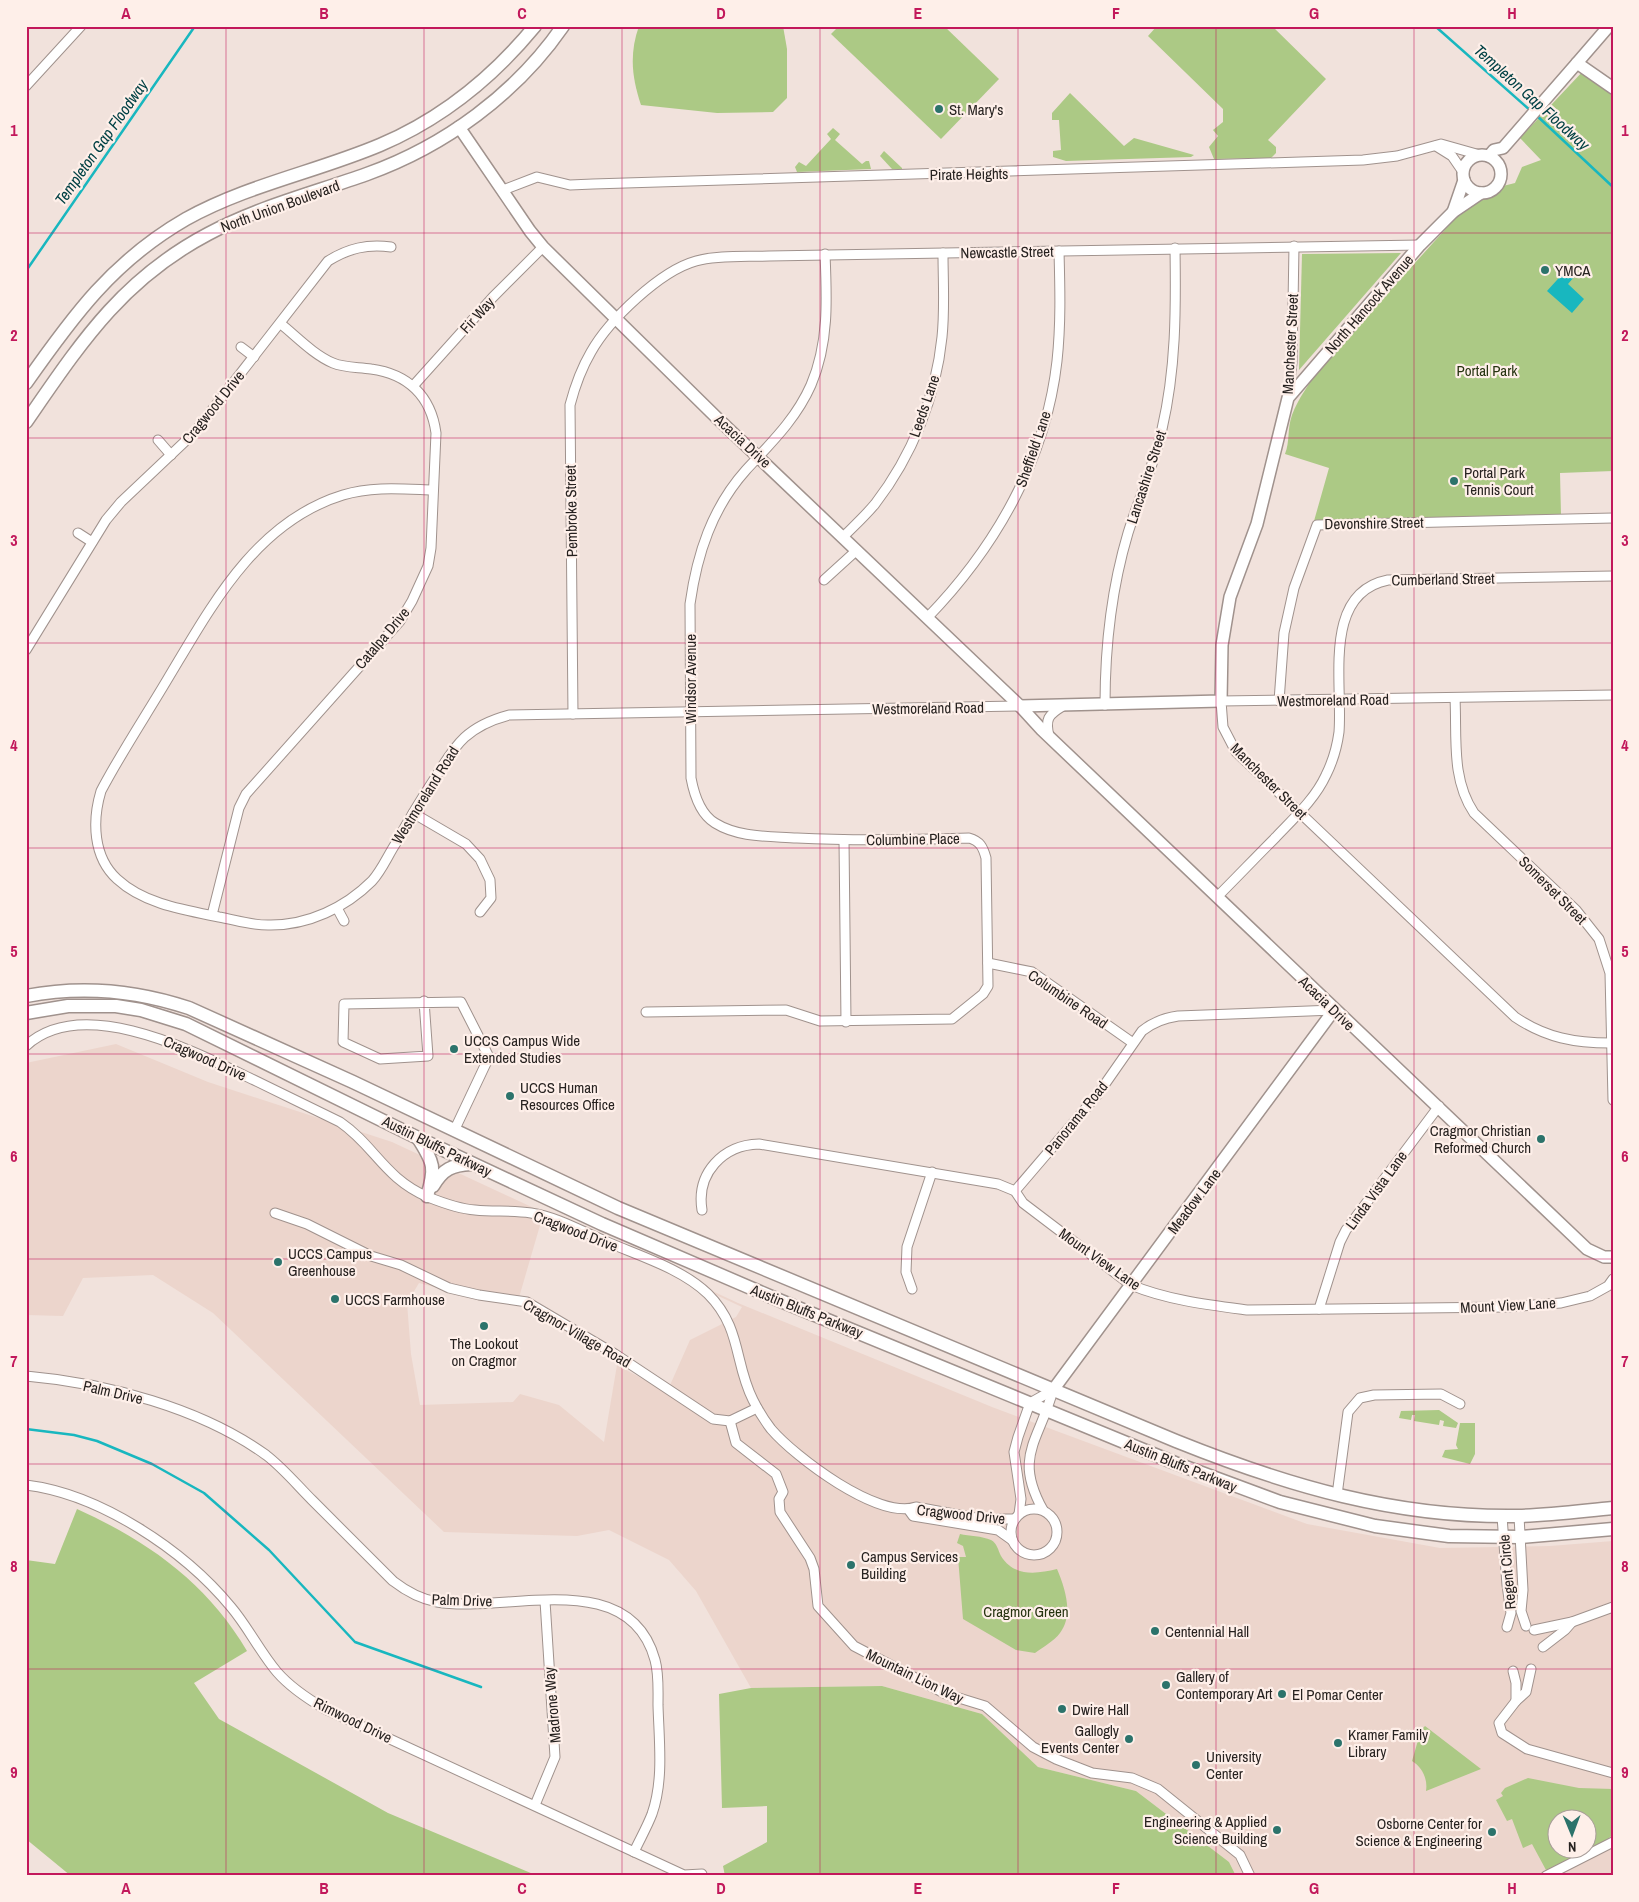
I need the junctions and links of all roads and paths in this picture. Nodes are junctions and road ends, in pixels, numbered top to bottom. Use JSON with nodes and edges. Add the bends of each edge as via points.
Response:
{"nodes":[{"id":1,"x":81,"y":26,"type":"edge"},
{"id":2,"x":535,"y":26,"type":"edge"},
{"id":3,"x":563,"y":26,"type":"edge"},
{"id":4,"x":1609,"y":26,"type":"edge"},
{"id":5,"x":1577,"y":63,"type":"junction"},
{"id":6,"x":26,"y":86,"type":"edge"},
{"id":7,"x":1613,"y":88,"type":"edge"},
{"id":8,"x":459,"y":127,"type":"junction"},
{"id":9,"x":1436,"y":146,"type":"junction"},
{"id":10,"x":1503,"y":148,"type":"junction"},
{"id":11,"x":1484,"y":156,"type":"junction"},
{"id":12,"x":1500,"y":167,"type":"junction"},
{"id":13,"x":1464,"y":176,"type":"junction"},
{"id":14,"x":503,"y":190,"type":"junction"},
{"id":15,"x":1481,"y":193,"type":"junction"},
{"id":16,"x":1453,"y":212,"type":"junction"},
{"id":17,"x":1420,"y":245,"type":"junction"},
{"id":18,"x":1294,"y":246,"type":"junction"},
{"id":19,"x":391,"y":247,"type":"dead end"},
{"id":20,"x":544,"y":247,"type":"junction"},
{"id":21,"x":1175,"y":248,"type":"junction"},
{"id":22,"x":1059,"y":251,"type":"junction"},
{"id":23,"x":942,"y":253,"type":"junction"},
{"id":24,"x":826,"y":254,"type":"junction"},
{"id":25,"x":616,"y":320,"type":"junction"},
{"id":26,"x":281,"y":324,"type":"junction"},
{"id":27,"x":241,"y":347,"type":"dead end"},
{"id":28,"x":254,"y":357,"type":"junction"},
{"id":29,"x":26,"y":383,"type":"edge"},
{"id":30,"x":414,"y":385,"type":"junction"},
{"id":31,"x":1288,"y":398,"type":"junction"},
{"id":32,"x":26,"y":422,"type":"edge"},
{"id":33,"x":158,"y":440,"type":"dead end"},
{"id":34,"x":171,"y":455,"type":"junction"},
{"id":35,"x":760,"y":456,"type":"junction"},
{"id":36,"x":433,"y":490,"type":"junction"},
{"id":37,"x":1613,"y":518,"type":"edge"},
{"id":38,"x":78,"y":533,"type":"dead end"},
{"id":39,"x":843,"y":537,"type":"junction"},
{"id":40,"x":92,"y":542,"type":"junction"},
{"id":41,"x":857,"y":550,"type":"junction"},
{"id":42,"x":1613,"y":576,"type":"edge"},
{"id":43,"x":824,"y":580,"type":"dead end"},
{"id":44,"x":927,"y":618,"type":"junction"},
{"id":45,"x":26,"y":650,"type":"edge"},
{"id":46,"x":1613,"y":695,"type":"edge"},
{"id":47,"x":1456,"y":698,"type":"junction"},
{"id":48,"x":1338,"y":700,"type":"junction"},
{"id":49,"x":1221,"y":701,"type":"junction"},
{"id":50,"x":1279,"y":701,"type":"junction"},
{"id":51,"x":1105,"y":705,"type":"junction"},
{"id":52,"x":1020,"y":706,"type":"junction"},
{"id":53,"x":1062,"y":706,"type":"junction"},
{"id":54,"x":690,"y":713,"type":"junction"},
{"id":55,"x":573,"y":714,"type":"junction"},
{"id":56,"x":1048,"y":736,"type":"junction"},
{"id":57,"x":1300,"y":812,"type":"junction"},
{"id":58,"x":413,"y":813,"type":"junction"},
{"id":59,"x":844,"y":840,"type":"junction"},
{"id":60,"x":1217,"y":897,"type":"junction"},
{"id":61,"x":337,"y":908,"type":"junction"},
{"id":62,"x":480,"y":912,"type":"dead end"},
{"id":63,"x":212,"y":915,"type":"junction"},
{"id":64,"x":344,"y":921,"type":"dead end"},
{"id":65,"x":988,"y":963,"type":"junction"},
{"id":66,"x":26,"y":988,"type":"edge"},
{"id":67,"x":56,"y":991,"type":"junction"},
{"id":68,"x":26,"y":996,"type":"edge"},
{"id":69,"x":424,"y":1001,"type":"junction"},
{"id":70,"x":43,"y":1009,"type":"junction"},
{"id":71,"x":1334,"y":1010,"type":"junction"},
{"id":72,"x":646,"y":1012,"type":"dead end"},
{"id":73,"x":26,"y":1013,"type":"edge"},
{"id":74,"x":26,"y":1019,"type":"edge"},
{"id":75,"x":846,"y":1022,"type":"junction"},
{"id":76,"x":1133,"y":1044,"type":"junction"},
{"id":77,"x":1611,"y":1044,"type":"junction"},
{"id":78,"x":26,"y":1046,"type":"edge"},
{"id":79,"x":1613,"y":1100,"type":"edge"},
{"id":80,"x":1439,"y":1106,"type":"junction"},
{"id":81,"x":454,"y":1131,"type":"junction"},
{"id":82,"x":418,"y":1138,"type":"junction"},
{"id":83,"x":474,"y":1164,"type":"junction"},
{"id":84,"x":932,"y":1172,"type":"junction"},
{"id":85,"x":1015,"y":1191,"type":"junction"},
{"id":86,"x":427,"y":1196,"type":"junction"},
{"id":87,"x":702,"y":1210,"type":"dead end"},
{"id":88,"x":275,"y":1213,"type":"dead end"},
{"id":89,"x":1613,"y":1257,"type":"edge"},
{"id":90,"x":1613,"y":1279,"type":"edge"},
{"id":91,"x":1131,"y":1285,"type":"junction"},
{"id":92,"x":912,"y":1289,"type":"dead end"},
{"id":93,"x":1319,"y":1309,"type":"junction"},
{"id":94,"x":26,"y":1376,"type":"edge"},
{"id":95,"x":1053,"y":1390,"type":"junction"},
{"id":96,"x":1030,"y":1403,"type":"junction"},
{"id":97,"x":1460,"y":1404,"type":"dead end"},
{"id":98,"x":757,"y":1408,"type":"junction"},
{"id":99,"x":1048,"y":1411,"type":"junction"},
{"id":100,"x":730,"y":1421,"type":"junction"},
{"id":101,"x":26,"y":1485,"type":"edge"},
{"id":102,"x":1337,"y":1495,"type":"junction"},
{"id":103,"x":1613,"y":1508,"type":"edge"},
{"id":104,"x":908,"y":1509,"type":"junction"},
{"id":105,"x":1043,"y":1510,"type":"junction"},
{"id":106,"x":1017,"y":1516,"type":"junction"},
{"id":107,"x":1502,"y":1516,"type":"junction"},
{"id":108,"x":1519,"y":1516,"type":"junction"},
{"id":109,"x":1613,"y":1529,"type":"edge"},
{"id":110,"x":1520,"y":1537,"type":"junction"},
{"id":111,"x":1503,"y":1538,"type":"junction"},
{"id":112,"x":1012,"y":1540,"type":"junction"},
{"id":113,"x":545,"y":1601,"type":"junction"},
{"id":114,"x":1613,"y":1607,"type":"edge"},
{"id":115,"x":1572,"y":1622,"type":"junction"},
{"id":116,"x":1507,"y":1627,"type":"dead end"},
{"id":117,"x":1543,"y":1647,"type":"dead end"},
{"id":118,"x":1531,"y":1669,"type":"dead end"},
{"id":119,"x":1513,"y":1671,"type":"dead end"},
{"id":120,"x":1516,"y":1701,"type":"junction"},
{"id":121,"x":1613,"y":1773,"type":"edge"},
{"id":122,"x":535,"y":1805,"type":"junction"},
{"id":123,"x":1613,"y":1842,"type":"edge"},
{"id":124,"x":634,"y":1852,"type":"junction"},
{"id":125,"x":702,"y":1874,"type":"dead end"},
{"id":126,"x":1250,"y":1876,"type":"edge"},
{"id":127,"x":1546,"y":1876,"type":"edge"}],
"edges":[{"from":1,"to":6,"type":"street"},
{"from":2,"to":29,"type":"main road","name":"North Union Boulevard","via":[[486,78],[415,128],[380,145],[240,193],[185,220],[154,240],[96,289]]},
{"from":3,"to":8,"type":"main road","name":"North Union Boulevard","via":[[548,48],[518,79],[479,114]]},
{"from":4,"to":5,"type":"street","name":"North Hancock Avenue"},
{"from":5,"to":7,"type":"street"},
{"from":5,"to":10,"type":"street","name":"North Hancock Avenue"},
{"from":8,"to":14,"type":"street","name":"Acacia Drive"},
{"from":8,"to":32,"type":"main road","name":"North Union Boulevard","via":[[400,161],[246,216],[180,250],[134,285],[93,328]]},
{"from":9,"to":11,"type":"street","name":"Pirate Heights","via":[[1449,144]]},
{"from":9,"to":13,"type":"street","via":[[1452,156]]},
{"from":9,"to":14,"type":"street","name":"Pirate Heights","via":[[1386,159],[1049,172],[581,184],[537,177]]},
{"from":10,"to":11,"type":"street","name":"North Hancock Avenue"},
{"from":10,"to":12,"type":"street","name":"North Hancock Avenue","via":[[1504,159]]},
{"from":11,"to":12,"type":"street"},
{"from":11,"to":13,"type":"street","name":"North Hancock Avenue","via":[[1471,159]]},
{"from":12,"to":15,"type":"street","name":"North Hancock Avenue","via":[[1499,183]]},
{"from":13,"to":15,"type":"street","via":[[1471,189]]},
{"from":13,"to":16,"type":"street","name":"North Hancock Avenue"},
{"from":14,"to":20,"type":"street","name":"Acacia Drive"},
{"from":15,"to":16,"type":"street","name":"North Hancock Avenue"},
{"from":16,"to":17,"type":"street","name":"North Hancock Avenue"},
{"from":17,"to":18,"type":"street","name":"Newcastle Street"},
{"from":17,"to":31,"type":"street","name":"North Hancock Avenue"},
{"from":18,"to":21,"type":"street","name":"Newcastle Street"},
{"from":18,"to":31,"type":"street","name":"Manchester Street","via":[[1292,363]]},
{"from":19,"to":26,"type":"street","name":"Cragwood Drive","via":[[369,244],[328,261]]},
{"from":20,"to":25,"type":"street","name":"Acacia Drive"},
{"from":20,"to":30,"type":"street","name":"Fir Way","via":[[493,297]]},
{"from":21,"to":22,"type":"street","name":"Newcastle Street"},
{"from":21,"to":51,"type":"street","name":"Lancashire Street","via":[[1176,337],[1171,381],[1156,451],[1129,532],[1113,594],[1105,653]]},
{"from":22,"to":23,"type":"street","name":"Newcastle Street"},
{"from":22,"to":44,"type":"street","name":"Sheffield Lane","via":[[1056,363],[1034,455],[992,539],[962,581]]},
{"from":23,"to":24,"type":"street","name":"Newcastle Street"},
{"from":23,"to":39,"type":"street","name":"Leeds Lane","via":[[942,335],[927,406],[910,448],[884,492]]},
{"from":24,"to":25,"type":"street","name":"Newcastle Street","via":[[710,258],[695,262],[666,275]]},
{"from":24,"to":35,"type":"street","name":"Windsor Avenue","via":[[826,318],[817,369],[791,420]]},
{"from":25,"to":35,"type":"street","name":"Acacia Drive"},
{"from":25,"to":55,"type":"street","name":"Pembroke Street","via":[[581,370],[570,405]]},
{"from":26,"to":28,"type":"street","name":"Cragwood Drive"},
{"from":26,"to":30,"type":"street","name":"Catalpa Drive","via":[[334,363],[387,372]]},
{"from":27,"to":28,"type":"street","name":"Cragwood Drive"},
{"from":28,"to":34,"type":"street","name":"Cragwood Drive","via":[[195,432]]},
{"from":30,"to":36,"type":"street","name":"Catalpa Drive","via":[[424,396],[434,420]]},
{"from":31,"to":49,"type":"street","name":"Manchester Street","via":[[1257,524],[1230,597],[1222,645]]},
{"from":33,"to":34,"type":"street","name":"Cragwood Drive"},
{"from":34,"to":40,"type":"street","name":"Cragwood Drive","via":[[121,502]]},
{"from":35,"to":39,"type":"street","name":"Acacia Drive"},
{"from":35,"to":54,"type":"street","name":"Windsor Avenue","via":[[722,502],[699,555],[690,604]]},
{"from":36,"to":63,"type":"street","name":"Catalpa Drive","via":[[429,557],[412,602],[400,621],[246,794],[239,808]]},
{"from":36,"to":63,"type":"street","name":"Westmoreland Road","via":[[381,488],[343,495],[308,511],[263,543],[224,586],[101,791],[96,806],[96,833],[100,851],[115,877],[139,895]]},
{"from":37,"to":50,"type":"street","name":"Devonshire Street","via":[[1316,525],[1294,588],[1284,632]]},
{"from":38,"to":40,"type":"street"},
{"from":39,"to":41,"type":"street","name":"Acacia Drive"},
{"from":40,"to":45,"type":"street","name":"Cragwood Drive"},
{"from":41,"to":43,"type":"street"},
{"from":41,"to":44,"type":"street","name":"Acacia Drive"},
{"from":42,"to":48,"type":"street","name":"Cumberland Street","via":[[1377,582],[1358,593],[1344,621]]},
{"from":44,"to":52,"type":"street","name":"Acacia Drive"},
{"from":46,"to":47,"type":"street","name":"Westmoreland Road"},
{"from":47,"to":48,"type":"street","name":"Westmoreland Road"},
{"from":47,"to":77,"type":"street","name":"Somerset Street","via":[[1457,773],[1463,795],[1474,813],[1576,910],[1599,939],[1610,973]]},
{"from":48,"to":50,"type":"street","name":"Westmoreland Road"},
{"from":48,"to":57,"type":"street","name":"Cumberland Street","via":[[1339,730],[1333,762],[1318,790]]},
{"from":49,"to":50,"type":"street","name":"Westmoreland Road"},
{"from":49,"to":51,"type":"street","name":"Westmoreland Road"},
{"from":49,"to":57,"type":"street","name":"Manchester Street","via":[[1223,727],[1230,744]]},
{"from":51,"to":53,"type":"street","name":"Westmoreland Road"},
{"from":52,"to":53,"type":"street","name":"Westmoreland Road"},
{"from":52,"to":54,"type":"street","name":"Westmoreland Road"},
{"from":52,"to":56,"type":"street","name":"Acacia Drive"},
{"from":53,"to":56,"type":"street","via":[[1049,715],[1046,723]]},
{"from":54,"to":55,"type":"street","name":"Westmoreland Road"},
{"from":54,"to":59,"type":"street","name":"Windsor Avenue","via":[[693,791],[713,822],[726,829],[749,834]]},
{"from":55,"to":58,"type":"street","name":"Westmoreland Road","via":[[509,715],[474,729],[456,744]]},
{"from":56,"to":60,"type":"street","name":"Acacia Drive"},
{"from":57,"to":60,"type":"street","name":"Cumberland Street"},
{"from":57,"to":77,"type":"street","name":"Manchester Street","via":[[1515,1017],[1566,1041]]},
{"from":58,"to":61,"type":"street","name":"Westmoreland Road","via":[[373,880]]},
{"from":58,"to":62,"type":"street","via":[[466,844],[480,859],[490,880],[490,898]]},
{"from":59,"to":65,"type":"street","name":"Columbine Place","via":[[969,838],[978,841],[986,858]]},
{"from":59,"to":75,"type":"street"},
{"from":60,"to":71,"type":"street","name":"Acacia Drive"},
{"from":61,"to":63,"type":"street","name":"Westmoreland Road","via":[[285,925],[255,924]]},
{"from":61,"to":64,"type":"street"},
{"from":65,"to":75,"type":"street","via":[[988,986],[983,994],[952,1019]]},
{"from":65,"to":76,"type":"street","name":"Columbine Road","via":[[1032,972]]},
{"from":66,"to":67,"type":"main road"},
{"from":67,"to":68,"type":"main road","name":"Austin Bluffs Parkway"},
{"from":67,"to":81,"type":"main road","name":"Austin Bluffs Parkway","via":[[119,990],[189,1008]]},
{"from":69,"to":69,"type":"street","via":[[344,1004],[343,1042],[380,1059],[428,1056]]},
{"from":69,"to":81,"type":"street","via":[[461,1002],[489,1057]]},
{"from":70,"to":73,"type":"main road","name":"Austin Bluffs Parkway"},
{"from":70,"to":74,"type":"main road"},
{"from":70,"to":82,"type":"main road","name":"Austin Bluffs Parkway","via":[[92,1004],[164,1016],[210,1035]]},
{"from":71,"to":76,"type":"street","via":[[1166,1018],[1148,1025]]},
{"from":71,"to":80,"type":"street","name":"Acacia Drive"},
{"from":71,"to":91,"type":"street","name":"Meadow Lane"},
{"from":72,"to":75,"type":"street","via":[[786,1010],[820,1021]]},
{"from":76,"to":85,"type":"street","name":"Panorama Road","via":[[1098,1094]]},
{"from":77,"to":79,"type":"street","name":"Somerset Street"},
{"from":78,"to":86,"type":"street","name":"Cragwood Drive","via":[[48,1032],[88,1026],[141,1032],[178,1044],[340,1122],[356,1135],[388,1172]]},
{"from":80,"to":89,"type":"street","name":"Acacia Drive","via":[[1587,1249],[1604,1257]]},
{"from":80,"to":93,"type":"street","name":"Linda Vista Lane","via":[[1346,1230]]},
{"from":81,"to":82,"type":"main road","via":[[444,1137]]},
{"from":81,"to":95,"type":"main road","name":"Austin Bluffs Parkway","via":[[618,1208]]},
{"from":82,"to":83,"type":"main road","name":"Austin Bluffs Parkway"},
{"from":82,"to":86,"type":"main road","via":[[433,1165]]},
{"from":83,"to":86,"type":"main road","via":[[445,1169]]},
{"from":83,"to":96,"type":"main road","name":"Austin Bluffs Parkway","via":[[683,1260]]},
{"from":84,"to":85,"type":"street","name":"Mount View Lane","via":[[998,1184]]},
{"from":84,"to":87,"type":"street","name":"Mount View Lane","via":[[759,1144],[745,1145],[732,1149],[710,1168],[701,1186]]},
{"from":84,"to":92,"type":"street","via":[[907,1247],[906,1272]]},
{"from":85,"to":91,"type":"street","name":"Mount View Lane","via":[[1023,1203]]},
{"from":86,"to":98,"type":"street","name":"Cragwood Drive","via":[[467,1209],[521,1211],[546,1216],[688,1279],[707,1293],[726,1317]]},
{"from":88,"to":100,"type":"street","name":"Cragmor Village Road","via":[[441,1284],[479,1295],[527,1302],[643,1372],[700,1412],[717,1421]]},
{"from":90,"to":93,"type":"street","name":"Mount View Lane","via":[[1608,1286],[1590,1296],[1561,1303],[1509,1307]]},
{"from":91,"to":93,"type":"street","name":"Mount View Lane","via":[[1148,1292],[1247,1310]]},
{"from":91,"to":95,"type":"street","name":"Meadow Lane"},
{"from":94,"to":113,"type":"street","name":"Palm Drive","via":[[152,1401],[226,1430],[268,1457],[393,1581],[415,1595],[439,1602]]},
{"from":95,"to":96,"type":"street","name":"Meadow Lane"},
{"from":95,"to":99,"type":"street","name":"Meadow Lane"},
{"from":95,"to":102,"type":"main road","name":"Austin Bluffs Parkway","via":[[1244,1468]]},
{"from":96,"to":99,"type":"main road","name":"Austin Bluffs Parkway"},
{"from":96,"to":106,"type":"street","via":[[1014,1452],[1021,1499]]},
{"from":97,"to":102,"type":"street","via":[[1441,1394],[1360,1398],[1348,1412]]},
{"from":98,"to":100,"type":"street"},
{"from":98,"to":104,"type":"street","name":"Cragwood Drive","via":[[787,1445],[835,1482],[870,1499]]},
{"from":99,"to":105,"type":"street","name":"Meadow Lane","via":[[1032,1446],[1029,1462],[1030,1483]]},
{"from":99,"to":111,"type":"main road","name":"Austin Bluffs Parkway","via":[[1242,1489],[1303,1509],[1398,1530]]},
{"from":100,"to":126,"type":"street","name":"Mountain Lion Way","via":[[736,1443],[776,1474],[783,1492],[779,1499],[780,1512],[810,1558],[818,1606],[854,1646],[946,1694],[985,1706],[1033,1747],[1056,1760],[1092,1772],[1132,1778],[1158,1789],[1240,1855]]},
{"from":101,"to":122,"type":"street","name":"Rimwood Drive","via":[[84,1501],[115,1515],[172,1552],[222,1596],[278,1673],[312,1702]]},
{"from":102,"to":107,"type":"main road","name":"Austin Bluffs Parkway","via":[[1397,1507]]},
{"from":103,"to":108,"type":"main road","name":"Austin Bluffs Parkway"},
{"from":104,"to":106,"type":"street","name":"Cragwood Drive","via":[[916,1507],[981,1519]]},
{"from":104,"to":112,"type":"street","name":"Cragwood Drive","via":[[913,1516],[998,1530]]},
{"from":105,"to":106,"type":"street","via":[[1031,1509]]},
{"from":105,"to":112,"type":"street","via":[[1054,1518],[1057,1526],[1058,1534],[1052,1547],[1042,1554],[1030,1555],[1019,1550]]},
{"from":106,"to":112,"type":"street","via":[[1011,1529]]},
{"from":107,"to":108,"type":"main road","name":"Austin Bluffs Parkway"},
{"from":107,"to":111,"type":"street","name":"Regent Circle"},
{"from":108,"to":110,"type":"street","name":"Regent Circle"},
{"from":109,"to":110,"type":"main road","name":"Austin Bluffs Parkway"},
{"from":110,"to":111,"type":"main road","name":"Austin Bluffs Parkway"},
{"from":110,"to":115,"type":"street","name":"Regent Circle","via":[[1521,1611],[1530,1628]]},
{"from":111,"to":116,"type":"street","name":"Regent Circle","via":[[1511,1613]]},
{"from":113,"to":122,"type":"street","name":"Madrone Way","via":[[555,1757]]},
{"from":113,"to":124,"type":"street","name":"Palm Drive","via":[[592,1602],[617,1611],[643,1634],[655,1659],[659,1778],[652,1813]]},
{"from":114,"to":115,"type":"street","name":"Regent Circle"},
{"from":115,"to":117,"type":"street","name":"Regent Circle"},
{"from":118,"to":120,"type":"street","via":[[1526,1692]]},
{"from":119,"to":120,"type":"street"},
{"from":120,"to":121,"type":"street","via":[[1499,1723],[1506,1737],[1527,1748]]},
{"from":122,"to":124,"type":"street","name":"Rimwood Drive"},
{"from":123,"to":127,"type":"street"},
{"from":124,"to":125,"type":"street","name":"Rimwood Drive","via":[[684,1875]]}]}
